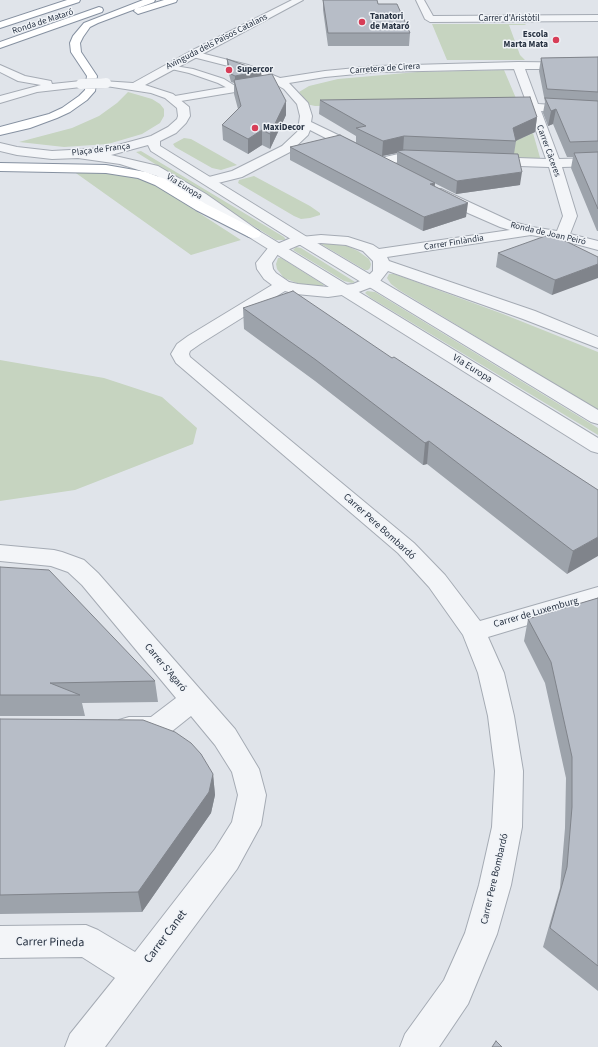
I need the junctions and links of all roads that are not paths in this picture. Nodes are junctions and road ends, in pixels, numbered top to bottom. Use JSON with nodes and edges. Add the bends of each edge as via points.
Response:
{"nodes":[{"id":1,"x":50,"y":0,"type":"edge"},
{"id":2,"x":76,"y":0,"type":"edge"},
{"id":3,"x":125,"y":0,"type":"edge"},
{"id":4,"x":151,"y":0,"type":"edge"},
{"id":5,"x":173,"y":0,"type":"edge"},
{"id":6,"x":299,"y":0,"type":"edge"},
{"id":7,"x":420,"y":0,"type":"edge"},
{"id":8,"x":102,"y":2,"type":"dead end"},
{"id":9,"x":426,"y":10,"type":"junction"},
{"id":10,"x":598,"y":10,"type":"edge"},
{"id":11,"x":0,"y":16,"type":"edge"},
{"id":12,"x":598,"y":18,"type":"edge"},
{"id":13,"x":0,"y":25,"type":"edge"},
{"id":14,"x":83,"y":30,"type":"junction"},
{"id":15,"x":0,"y":36,"type":"edge"},
{"id":16,"x":0,"y":45,"type":"edge"},
{"id":17,"x":193,"y":54,"type":"junction"},
{"id":18,"x":518,"y":65,"type":"junction"},
{"id":19,"x":598,"y":66,"type":"edge"},
{"id":20,"x":169,"y":67,"type":"junction"},
{"id":21,"x":0,"y":68,"type":"edge"},
{"id":22,"x":0,"y":76,"type":"edge"},
{"id":23,"x":277,"y":81,"type":"junction"},
{"id":24,"x":38,"y":86,"type":"junction"},
{"id":25,"x":135,"y":86,"type":"junction"},
{"id":26,"x":236,"y":89,"type":"junction"},
{"id":27,"x":175,"y":99,"type":"junction"},
{"id":28,"x":0,"y":100,"type":"edge"},
{"id":29,"x":532,"y":107,"type":"junction"},
{"id":30,"x":493,"y":108,"type":"edge"},
{"id":31,"x":319,"y":110,"type":"edge"},
{"id":32,"x":598,"y":111,"type":"edge"},
{"id":33,"x":304,"y":116,"type":"junction"},
{"id":34,"x":0,"y":131,"type":"edge"},
{"id":35,"x":155,"y":139,"type":"junction"},
{"id":36,"x":0,"y":147,"type":"edge"},
{"id":37,"x":78,"y":154,"type":"junction"},
{"id":38,"x":443,"y":159,"type":"edge"},
{"id":39,"x":475,"y":160,"type":"edge"},
{"id":40,"x":381,"y":162,"type":"junction"},
{"id":41,"x":598,"y":162,"type":"edge"},
{"id":42,"x":554,"y":163,"type":"junction"},
{"id":43,"x":0,"y":167,"type":"edge"},
{"id":44,"x":403,"y":173,"type":"edge"},
{"id":45,"x":210,"y":181,"type":"junction"},
{"id":46,"x":431,"y":188,"type":"edge"},
{"id":47,"x":531,"y":231,"type":"junction"},
{"id":48,"x":254,"y":234,"type":"junction"},
{"id":49,"x":562,"y":236,"type":"junction"},
{"id":50,"x":302,"y":240,"type":"junction"},
{"id":51,"x":598,"y":246,"type":"edge"},
{"id":52,"x":279,"y":248,"type":"junction"},
{"id":53,"x":379,"y":259,"type":"junction"},
{"id":54,"x":371,"y":282,"type":"junction"},
{"id":55,"x":283,"y":285,"type":"junction"},
{"id":56,"x":346,"y":290,"type":"junction"},
{"id":57,"x":314,"y":306,"type":"edge"},
{"id":58,"x":598,"y":343,"type":"edge"},
{"id":59,"x":598,"y":418,"type":"edge"},
{"id":60,"x":598,"y":447,"type":"edge"},
{"id":61,"x":0,"y":553,"type":"edge"},
{"id":62,"x":598,"y":595,"type":"edge"},
{"id":63,"x":474,"y":632,"type":"junction"},
{"id":64,"x":192,"y":700,"type":"junction"},
{"id":65,"x":101,"y":728,"type":"edge"},
{"id":66,"x":246,"y":825,"type":"joint"},
{"id":67,"x":0,"y":942,"type":"edge"},
{"id":68,"x":138,"y":973,"type":"junction"},
{"id":69,"x":82,"y":1047,"type":"edge"},
{"id":70,"x":418,"y":1047,"type":"edge"}],
"edges":[{"from":1,"to":11,"type":"highway"},
{"from":2,"to":13,"type":"highway","name":"Ronda de Mataró"},
{"from":3,"to":16,"type":"highway"},
{"from":4,"to":14,"type":"highway","via":[[100,19],[87,25]]},
{"from":5,"to":14,"type":"highway"},
{"from":6,"to":17,"type":"street","name":"Avinguda dels Països Catalans"},
{"from":7,"to":9,"type":"street","name":"Carrer d'Aristòtil"},
{"from":8,"to":15,"type":"highway","name":"Ronda de Mataró"},
{"from":9,"to":10,"type":"street","name":"Carrer d'Aristòtil"},
{"from":9,"to":12,"type":"street","name":"Carrer d'Aristòtil","via":[[430,19]]},
{"from":14,"to":34,"type":"highway","via":[[78,36],[75,48],[92,76],[90,91],[66,110],[39,121]]},
{"from":17,"to":20,"type":"street","name":"Avinguda dels Països Catalans"},
{"from":17,"to":23,"type":"street","via":[[244,67]]},
{"from":18,"to":19,"type":"street","name":"Carretera de Cirera"},
{"from":18,"to":23,"type":"street","name":"Carretera de Cirera","via":[[377,69]]},
{"from":18,"to":29,"type":"street","name":"Carrer Càceres"},
{"from":20,"to":25,"type":"street","name":"Avinguda dels Països Catalans"},
{"from":20,"to":26,"type":"lane","via":[[221,81]]},
{"from":21,"to":24,"type":"street"},
{"from":22,"to":28,"type":"street","via":[[9,88]]},
{"from":23,"to":26,"type":"street","name":"Carretera de Cirera"},
{"from":23,"to":33,"type":"street","via":[[288,87],[302,103]]},
{"from":24,"to":25,"type":"street","bridge":true,"via":[[106,83]]},
{"from":24,"to":28,"type":"street"},
{"from":25,"to":27,"type":"street"},
{"from":26,"to":27,"type":"street","name":"Carretera de Cirera"},
{"from":27,"to":35,"type":"street","name":"Plaça de França","via":[[183,107],[182,121]]},
{"from":29,"to":30,"type":"street"},
{"from":29,"to":32,"type":"street"},
{"from":29,"to":42,"type":"street","name":"Carrer Càceres"},
{"from":31,"to":33,"type":"street"},
{"from":33,"to":40,"type":"street"},
{"from":33,"to":45,"type":"street","via":[[304,132],[286,149],[237,174]]},
{"from":35,"to":37,"type":"street","name":"Plaça de França","via":[[120,149]]},
{"from":35,"to":45,"type":"street","name":"Via Europa","via":[[155,148]]},
{"from":36,"to":37,"type":"street","name":"Plaça de França","via":[[40,154]]},
{"from":37,"to":48,"type":"street","name":"Via Europa","via":[[121,160],[158,171]]},
{"from":38,"to":40,"type":"street","via":[[403,157]]},
{"from":39,"to":42,"type":"street"},
{"from":40,"to":44,"type":"street"},
{"from":41,"to":42,"type":"street"},
{"from":42,"to":49,"type":"street","name":"Carrer Càceres","via":[[570,216]]},
{"from":43,"to":48,"type":"highway","via":[[106,169],[141,175],[160,182],[201,207]]},
{"from":45,"to":50,"type":"street","name":"Via Europa"},
{"from":46,"to":47,"type":"street","name":"Ronda de Joan Peiró","via":[[505,224]]},
{"from":47,"to":49,"type":"street","name":"Ronda de Joan Peiró"},
{"from":47,"to":53,"type":"street","name":"Carrer Finlàndia"},
{"from":48,"to":52,"type":"street","name":"Via Europa"},
{"from":49,"to":51,"type":"street","name":"Ronda de Joan Peiró"},
{"from":50,"to":52,"type":"street"},
{"from":50,"to":53,"type":"street","via":[[348,241],[368,248]]},
{"from":50,"to":54,"type":"street","name":"Via Europa"},
{"from":52,"to":55,"type":"street","via":[[266,259],[265,269]]},
{"from":52,"to":56,"type":"street","name":"Via Europa"},
{"from":53,"to":54,"type":"street","via":[[380,273]]},
{"from":53,"to":58,"type":"street"},
{"from":54,"to":56,"type":"street"},
{"from":54,"to":59,"type":"street","name":"Via Europa"},
{"from":55,"to":56,"type":"street","via":[[317,292]]},
{"from":55,"to":57,"type":"street"},
{"from":55,"to":63,"type":"street","name":"Carrer Pere Bombardó","via":[[183,348],[180,354],[182,359],[406,548],[437,581]]},
{"from":56,"to":60,"type":"street","name":"Via Europa"},
{"from":61,"to":64,"type":"street","name":"Carrer S'Agaró","via":[[54,558],[76,566],[90,579]]},
{"from":62,"to":63,"type":"street","name":"Carrer de Luxemburg"},
{"from":63,"to":70,"type":"street","name":"Carrer Pere Bombardó","via":[[491,673],[501,716],[509,771],[507,827],[482,934],[456,992]]},
{"from":64,"to":65,"type":"street","via":[[156,728]]},
{"from":64,"to":66,"type":"street","name":"Carrer S'Agaró","via":[[225,738],[245,769],[252,795]]},
{"from":66,"to":68,"type":"street","name":"Carrer Canet","via":[[226,859]]},
{"from":67,"to":68,"type":"street","name":"Carrer Pineda","via":[[86,941]]},
{"from":68,"to":69,"type":"street","name":"Carrer Canet"}]}
